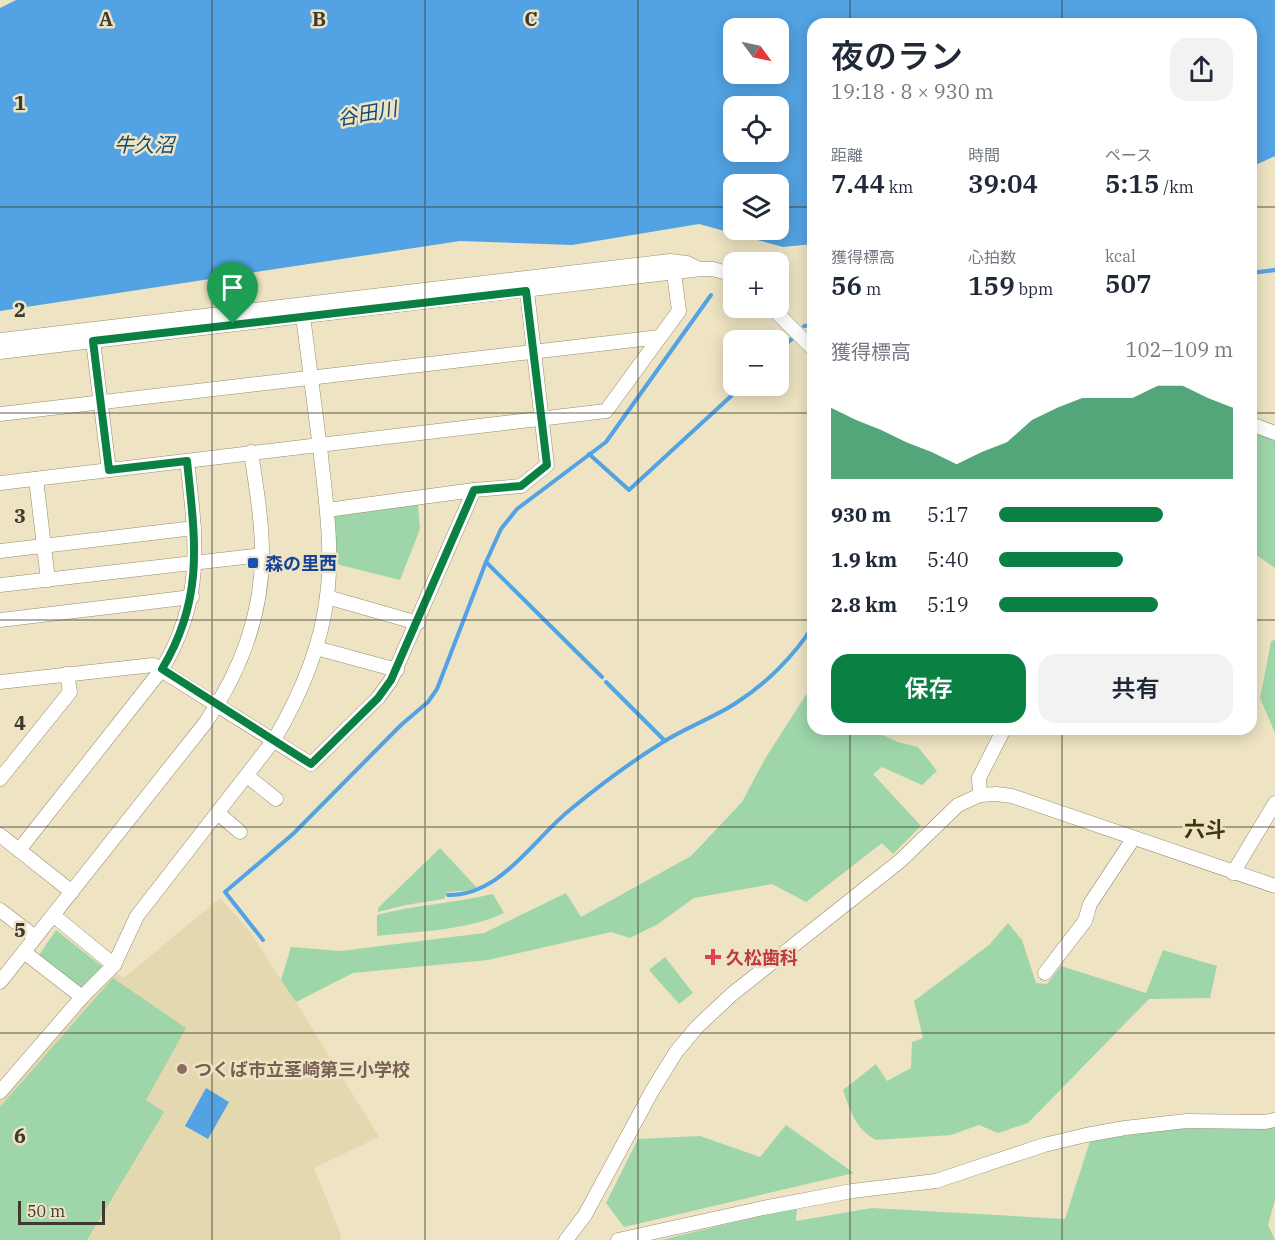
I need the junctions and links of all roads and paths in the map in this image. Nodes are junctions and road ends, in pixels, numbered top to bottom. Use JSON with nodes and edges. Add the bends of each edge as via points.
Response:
{"nodes":[{"id":1,"x":701,"y":269,"type":"junction"},
{"id":2,"x":723,"y":272,"type":"edge"},
{"id":3,"x":674,"y":273,"type":"junction"},
{"id":4,"x":526,"y":291,"type":"junction"},
{"id":5,"x":303,"y":316,"type":"junction"},
{"id":6,"x":782,"y":318,"type":"edge"},
{"id":7,"x":660,"y":337,"type":"junction"},
{"id":8,"x":0,"y":340,"type":"edge"},
{"id":9,"x":93,"y":341,"type":"junction"},
{"id":10,"x":807,"y":344,"type":"edge"},
{"id":11,"x":0,"y":352,"type":"edge"},
{"id":12,"x":534,"y":352,"type":"junction"},
{"id":13,"x":311,"y":378,"type":"junction"},
{"id":14,"x":101,"y":402,"type":"junction"},
{"id":15,"x":0,"y":414,"type":"edge"},
{"id":16,"x":541,"y":418,"type":"junction"},
{"id":17,"x":1257,"y":426,"type":"edge"},
{"id":18,"x":1275,"y":432,"type":"edge"},
{"id":19,"x":319,"y":445,"type":"junction"},
{"id":20,"x":252,"y":452,"type":"junction"},
{"id":21,"x":187,"y":461,"type":"junction"},
{"id":22,"x":109,"y":470,"type":"junction"},
{"id":23,"x":36,"y":478,"type":"junction"},
{"id":24,"x":0,"y":483,"type":"edge"},
{"id":25,"x":474,"y":490,"type":"junction"},
{"id":26,"x":327,"y":510,"type":"junction"},
{"id":27,"x":194,"y":528,"type":"junction"},
{"id":28,"x":43,"y":546,"type":"junction"},
{"id":29,"x":0,"y":551,"type":"edge"},
{"id":30,"x":262,"y":555,"type":"junction"},
{"id":31,"x":196,"y":562,"type":"junction"},
{"id":32,"x":48,"y":580,"type":"junction"},
{"id":33,"x":0,"y":585,"type":"edge"},
{"id":34,"x":192,"y":597,"type":"junction"},
{"id":35,"x":327,"y":597,"type":"junction"},
{"id":36,"x":0,"y":620,"type":"edge"},
{"id":37,"x":418,"y":623,"type":"junction"},
{"id":38,"x":316,"y":648,"type":"junction"},
{"id":39,"x":162,"y":669,"type":"junction"},
{"id":40,"x":397,"y":670,"type":"junction"},
{"id":41,"x":67,"y":674,"type":"junction"},
{"id":42,"x":0,"y":678,"type":"edge"},
{"id":43,"x":218,"y":704,"type":"junction"},
{"id":44,"x":1001,"y":735,"type":"edge"},
{"id":45,"x":274,"y":740,"type":"junction"},
{"id":46,"x":247,"y":776,"type":"junction"},
{"id":47,"x":0,"y":779,"type":"edge"},
{"id":48,"x":980,"y":795,"type":"junction"},
{"id":49,"x":276,"y":799,"type":"dead end"},
{"id":50,"x":1275,"y":803,"type":"edge"},
{"id":51,"x":219,"y":814,"type":"junction"},
{"id":52,"x":240,"y":832,"type":"dead end"},
{"id":53,"x":0,"y":835,"type":"edge"},
{"id":54,"x":1133,"y":838,"type":"junction"},
{"id":55,"x":19,"y":850,"type":"junction"},
{"id":56,"x":1233,"y":873,"type":"junction"},
{"id":57,"x":1275,"y":886,"type":"edge"},
{"id":58,"x":72,"y":892,"type":"junction"},
{"id":59,"x":0,"y":910,"type":"edge"},
{"id":60,"x":53,"y":915,"type":"junction"},
{"id":61,"x":35,"y":938,"type":"junction"},
{"id":62,"x":24,"y":952,"type":"junction"},
{"id":63,"x":114,"y":965,"type":"junction"},
{"id":64,"x":1045,"y":973,"type":"dead end"},
{"id":65,"x":0,"y":982,"type":"edge"},
{"id":66,"x":82,"y":997,"type":"junction"},
{"id":67,"x":0,"y":1092,"type":"edge"},
{"id":68,"x":1275,"y":1120,"type":"edge"},
{"id":69,"x":566,"y":1240,"type":"edge"},
{"id":70,"x":618,"y":1240,"type":"edge"}],
"edges":[{"from":1,"to":2,"type":"street"},
{"from":1,"to":3,"type":"street"},
{"from":1,"to":8,"type":"street","via":[[670,261]]},
{"from":3,"to":4,"type":"street"},
{"from":3,"to":7,"type":"street","via":[[679,311]]},
{"from":4,"to":5,"type":"street"},
{"from":4,"to":12,"type":"street"},
{"from":5,"to":9,"type":"street"},
{"from":5,"to":13,"type":"street"},
{"from":6,"to":10,"type":"street"},
{"from":7,"to":12,"type":"street"},
{"from":7,"to":16,"type":"street","via":[[606,411]]},
{"from":9,"to":11,"type":"street"},
{"from":9,"to":14,"type":"street"},
{"from":12,"to":13,"type":"street"},
{"from":12,"to":16,"type":"street"},
{"from":13,"to":14,"type":"street"},
{"from":13,"to":19,"type":"street"},
{"from":14,"to":15,"type":"street"},
{"from":14,"to":22,"type":"street"},
{"from":16,"to":19,"type":"street"},
{"from":16,"to":25,"type":"street","via":[[547,465],[521,486]]},
{"from":17,"to":18,"type":"street"},
{"from":19,"to":20,"type":"street"},
{"from":19,"to":26,"type":"street"},
{"from":20,"to":21,"type":"street"},
{"from":20,"to":30,"type":"street"},
{"from":21,"to":22,"type":"street"},
{"from":21,"to":27,"type":"street"},
{"from":22,"to":23,"type":"street"},
{"from":23,"to":24,"type":"street"},
{"from":23,"to":28,"type":"street"},
{"from":25,"to":26,"type":"street"},
{"from":25,"to":37,"type":"street"},
{"from":26,"to":35,"type":"street"},
{"from":27,"to":28,"type":"street"},
{"from":27,"to":31,"type":"street"},
{"from":28,"to":29,"type":"street"},
{"from":28,"to":32,"type":"street"},
{"from":30,"to":31,"type":"street"},
{"from":30,"to":43,"type":"street","via":[[259,592],[248,640]]},
{"from":31,"to":32,"type":"street"},
{"from":31,"to":34,"type":"street"},
{"from":32,"to":33,"type":"street"},
{"from":34,"to":36,"type":"street"},
{"from":34,"to":39,"type":"street"},
{"from":35,"to":37,"type":"street"},
{"from":35,"to":38,"type":"street"},
{"from":37,"to":40,"type":"street"},
{"from":38,"to":40,"type":"street"},
{"from":38,"to":45,"type":"street","via":[[304,683]]},
{"from":39,"to":41,"type":"street","via":[[150,664]]},
{"from":39,"to":43,"type":"street"},
{"from":39,"to":55,"type":"street"},
{"from":40,"to":45,"type":"street","via":[[378,698],[311,764]]},
{"from":41,"to":42,"type":"street"},
{"from":41,"to":47,"type":"street","via":[[70,692]]},
{"from":43,"to":45,"type":"street"},
{"from":43,"to":58,"type":"street"},
{"from":44,"to":48,"type":"street","via":[[979,778]]},
{"from":45,"to":46,"type":"street"},
{"from":46,"to":49,"type":"street"},
{"from":46,"to":51,"type":"street"},
{"from":48,"to":54,"type":"street","via":[[1012,796]]},
{"from":48,"to":69,"type":"street","via":[[958,805],[900,861],[739,988],[697,1027],[652,1091],[585,1215]]},
{"from":50,"to":56,"type":"street"},
{"from":51,"to":52,"type":"street"},
{"from":51,"to":63,"type":"street","via":[[137,916]]},
{"from":53,"to":55,"type":"street"},
{"from":54,"to":56,"type":"street"},
{"from":54,"to":64,"type":"street","via":[[1090,904],[1085,921]]},
{"from":55,"to":58,"type":"street"},
{"from":56,"to":57,"type":"street"},
{"from":58,"to":60,"type":"street"},
{"from":59,"to":61,"type":"street"},
{"from":60,"to":61,"type":"street"},
{"from":60,"to":63,"type":"street"},
{"from":61,"to":62,"type":"street"},
{"from":62,"to":65,"type":"street"},
{"from":62,"to":66,"type":"street"},
{"from":63,"to":66,"type":"street"},
{"from":66,"to":67,"type":"street"},
{"from":68,"to":70,"type":"street","via":[[1186,1121],[1095,1133],[1044,1145],[936,1181],[852,1191]]}]}
